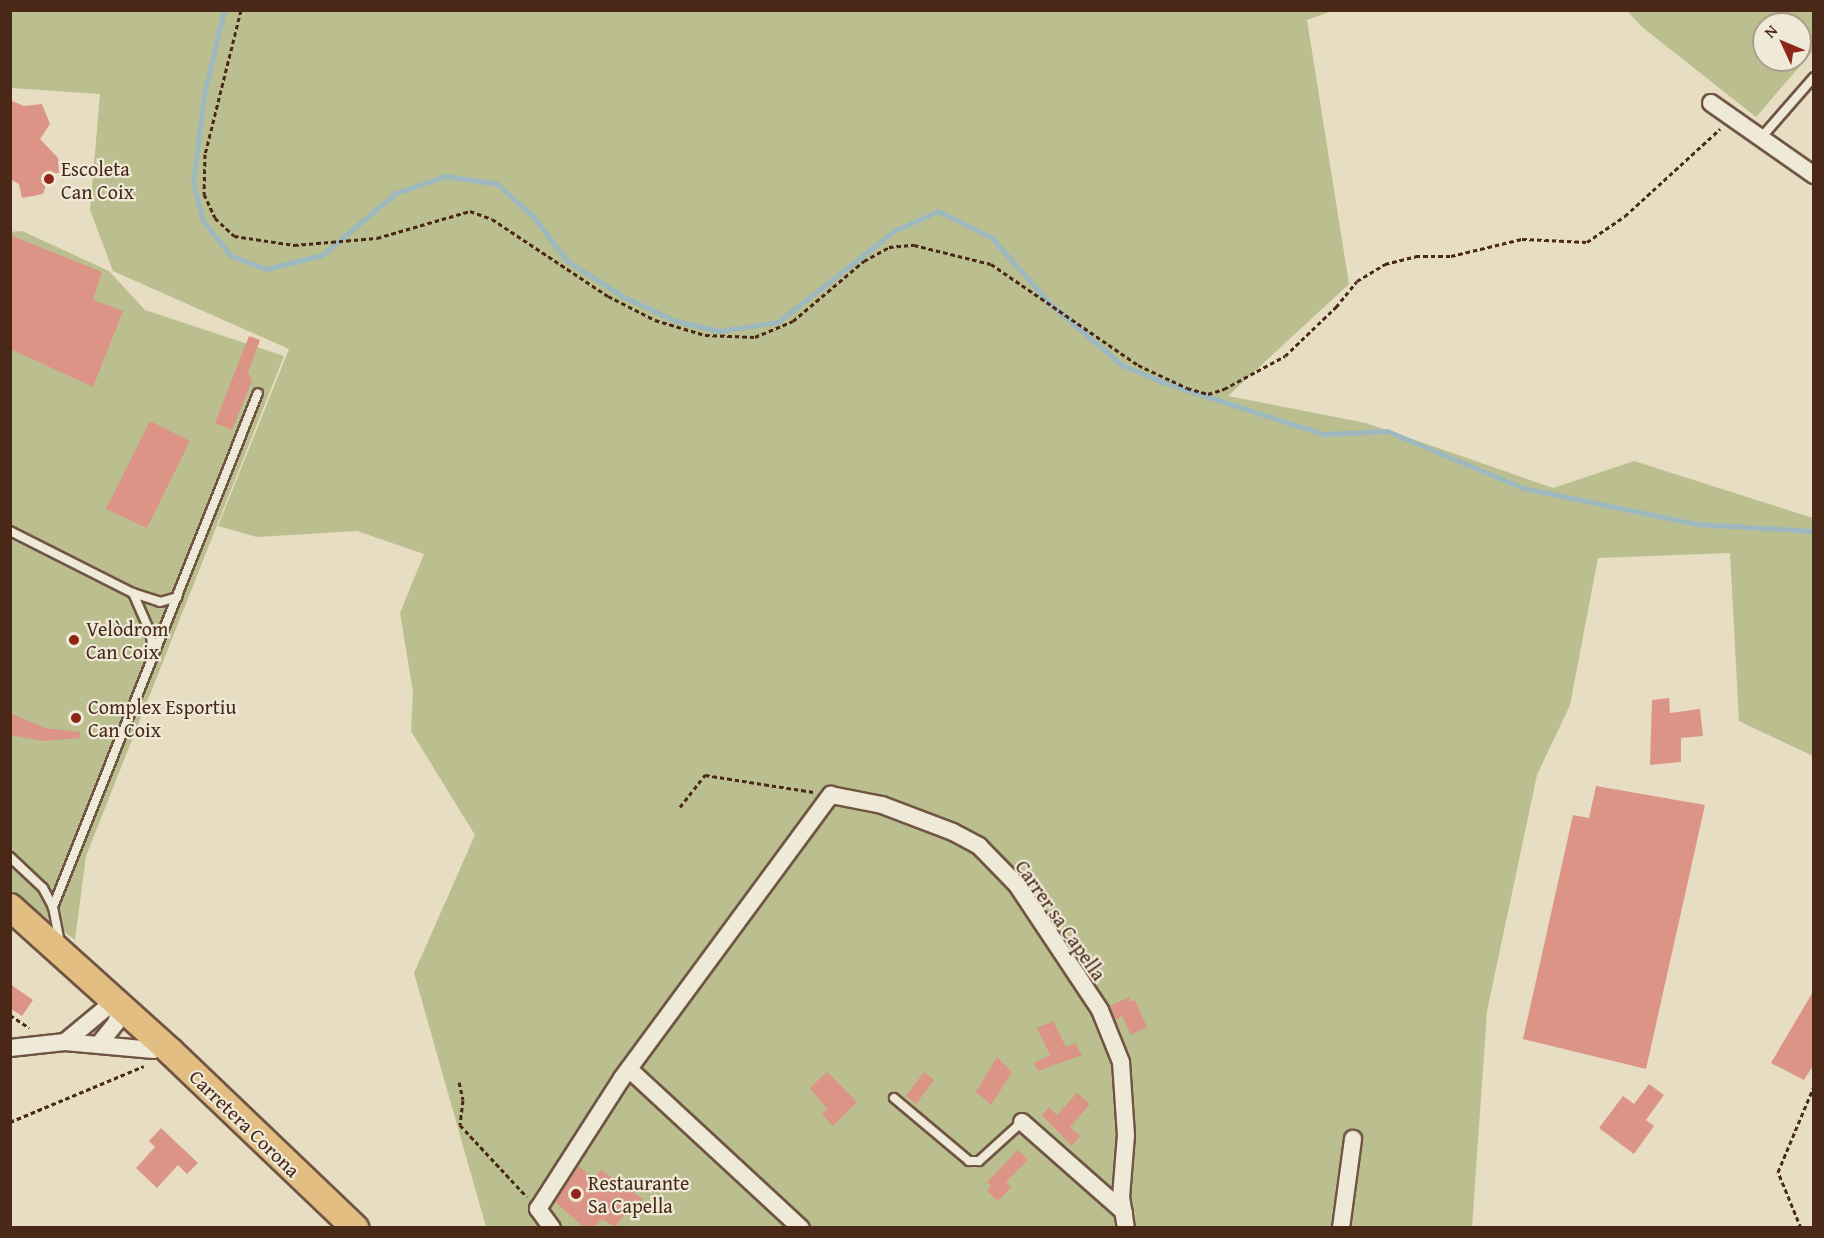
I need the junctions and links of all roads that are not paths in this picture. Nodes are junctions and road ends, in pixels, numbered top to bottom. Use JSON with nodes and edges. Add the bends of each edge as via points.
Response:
{"nodes":[{"id":1,"x":1814,"y":76,"type":"edge"},
{"id":2,"x":1711,"y":103,"type":"dead end"},
{"id":3,"x":1760,"y":139,"type":"junction"},
{"id":4,"x":1814,"y":175,"type":"edge"},
{"id":5,"x":258,"y":393,"type":"dead end"},
{"id":6,"x":10,"y":531,"type":"edge"},
{"id":7,"x":133,"y":593,"type":"junction"},
{"id":8,"x":177,"y":597,"type":"junction"},
{"id":9,"x":154,"y":656,"type":"junction"},
{"id":10,"x":10,"y":857,"type":"edge"},
{"id":11,"x":10,"y":907,"type":"edge"},
{"id":12,"x":53,"y":907,"type":"junction"},
{"id":13,"x":62,"y":955,"type":"junction"},
{"id":14,"x":122,"y":1011,"type":"junction"},
{"id":15,"x":65,"y":1042,"type":"junction"},
{"id":16,"x":99,"y":1044,"type":"junction"},
{"id":17,"x":10,"y":1048,"type":"edge"},
{"id":18,"x":158,"y":1054,"type":"junction"},
{"id":19,"x":628,"y":1069,"type":"junction"},
{"id":20,"x":894,"y":1098,"type":"dead end"},
{"id":21,"x":1022,"y":1122,"type":"joint"},
{"id":22,"x":1353,"y":1139,"type":"dead end"},
{"id":23,"x":1125,"y":1220,"type":"edge"},
{"id":24,"x":331,"y":1227,"type":"edge"},
{"id":25,"x":355,"y":1227,"type":"edge"},
{"id":26,"x":552,"y":1227,"type":"edge"},
{"id":27,"x":801,"y":1227,"type":"edge"},
{"id":28,"x":1341,"y":1227,"type":"edge"}],
"edges":[{"from":1,"to":3,"type":"lane"},
{"from":2,"to":3,"type":"street"},
{"from":3,"to":4,"type":"street"},
{"from":5,"to":8,"type":"lane"},
{"from":6,"to":7,"type":"lane"},
{"from":7,"to":8,"type":"lane","via":[[160,602]]},
{"from":7,"to":9,"type":"lane","via":[[150,632]]},
{"from":8,"to":9,"type":"lane"},
{"from":9,"to":12,"type":"lane"},
{"from":10,"to":12,"type":"lane","via":[[43,888]]},
{"from":11,"to":13,"type":"main road","name":"Carretera Corona"},
{"from":12,"to":13,"type":"lane"},
{"from":13,"to":14,"type":"main road","name":"Carretera Corona"},
{"from":14,"to":15,"type":"street"},
{"from":14,"to":16,"type":"street"},
{"from":14,"to":18,"type":"main road","name":"Carretera Corona"},
{"from":14,"to":25,"type":"main road","name":"Carretera Corona","via":[[171,1052]]},
{"from":15,"to":16,"type":"street"},
{"from":15,"to":17,"type":"street"},
{"from":16,"to":18,"type":"street"},
{"from":18,"to":24,"type":"main road","name":"Carretera Corona"},
{"from":19,"to":23,"type":"street","name":"Carrer sa Capella","via":[[831,795],[882,805],[979,846],[1017,885],[1100,1010],[1121,1062],[1126,1135]]},
{"from":19,"to":26,"type":"street","via":[[538,1209]]},
{"from":19,"to":27,"type":"street"},
{"from":20,"to":21,"type":"lane","via":[[969,1161],[979,1161]]},
{"from":21,"to":23,"type":"street"},
{"from":22,"to":28,"type":"street"}]}
